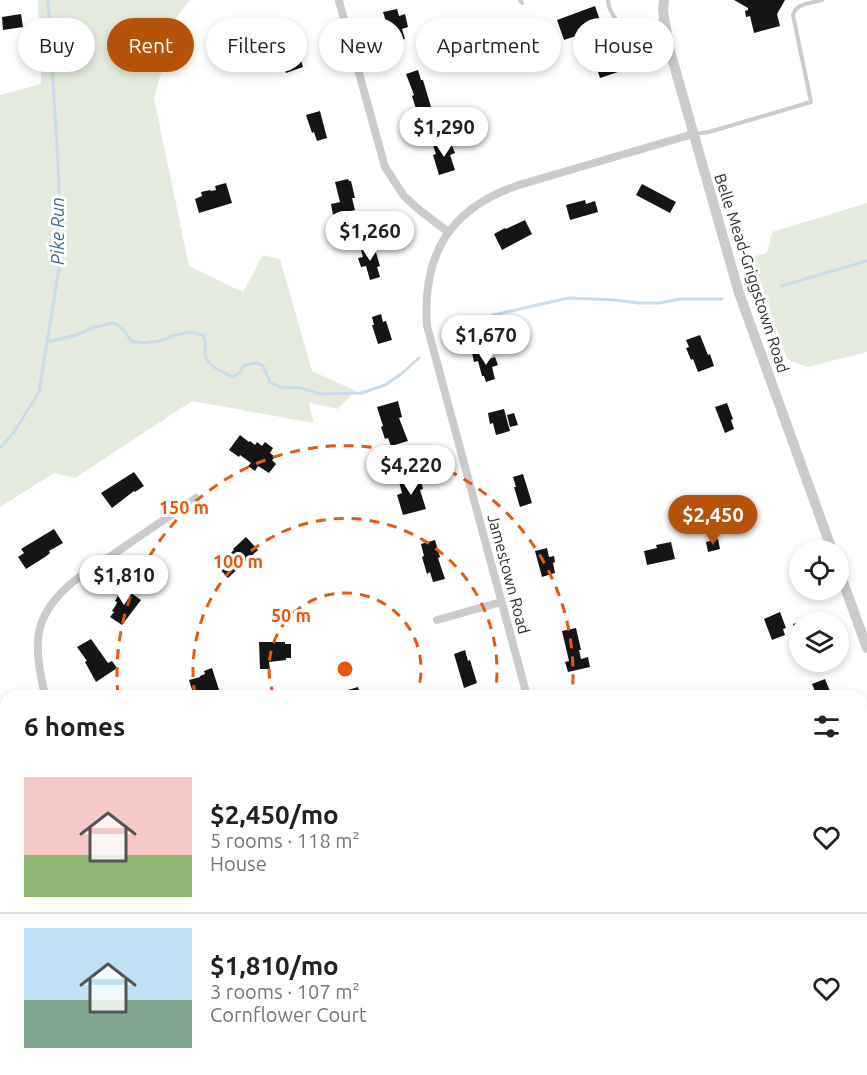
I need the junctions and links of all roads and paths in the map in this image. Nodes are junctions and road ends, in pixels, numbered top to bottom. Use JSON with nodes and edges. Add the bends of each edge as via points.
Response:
{"nodes":[{"id":1,"x":608,"y":0,"type":"edge"},
{"id":2,"x":664,"y":0,"type":"edge"},
{"id":3,"x":822,"y":0,"type":"edge"},
{"id":4,"x":339,"y":1,"type":"edge"},
{"id":5,"x":615,"y":18,"type":"edge"},
{"id":6,"x":665,"y":18,"type":"edge"},
{"id":7,"x":674,"y":65,"type":"edge"},
{"id":8,"x":693,"y":134,"type":"junction"},
{"id":9,"x":448,"y":232,"type":"junction"},
{"id":10,"x":196,"y":498,"type":"dead end"},
{"id":11,"x":828,"y":540,"type":"edge"},
{"id":12,"x":849,"y":598,"type":"edge"},
{"id":13,"x":501,"y":602,"type":"junction"},
{"id":14,"x":437,"y":620,"type":"dead end"},
{"id":15,"x":867,"y":648,"type":"edge"},
{"id":16,"x":44,"y":690,"type":"edge"},
{"id":17,"x":525,"y":690,"type":"edge"}],
"edges":[{"from":1,"to":5,"type":"lane"},
{"from":2,"to":6,"type":"street","name":"Belle Mead-Griggstown Road"},
{"from":3,"to":8,"type":"lane","via":[[799,6],[793,15],[811,102]]},
{"from":4,"to":9,"type":"street","via":[[385,167],[404,196]]},
{"from":7,"to":8,"type":"street","name":"Belle Mead-Griggstown Road"},
{"from":8,"to":9,"type":"street","name":"Jamestown Road","via":[[503,190],[473,207]]},
{"from":8,"to":11,"type":"street","name":"Belle Mead-Griggstown Road","via":[[739,293]]},
{"from":9,"to":13,"type":"street","name":"Jamestown Road","via":[[429,278],[427,326]]},
{"from":10,"to":16,"type":"street","via":[[74,581],[51,603],[37,644]]},
{"from":12,"to":15,"type":"street"},
{"from":13,"to":14,"type":"street"},
{"from":13,"to":17,"type":"street","name":"Jamestown Road"}]}
